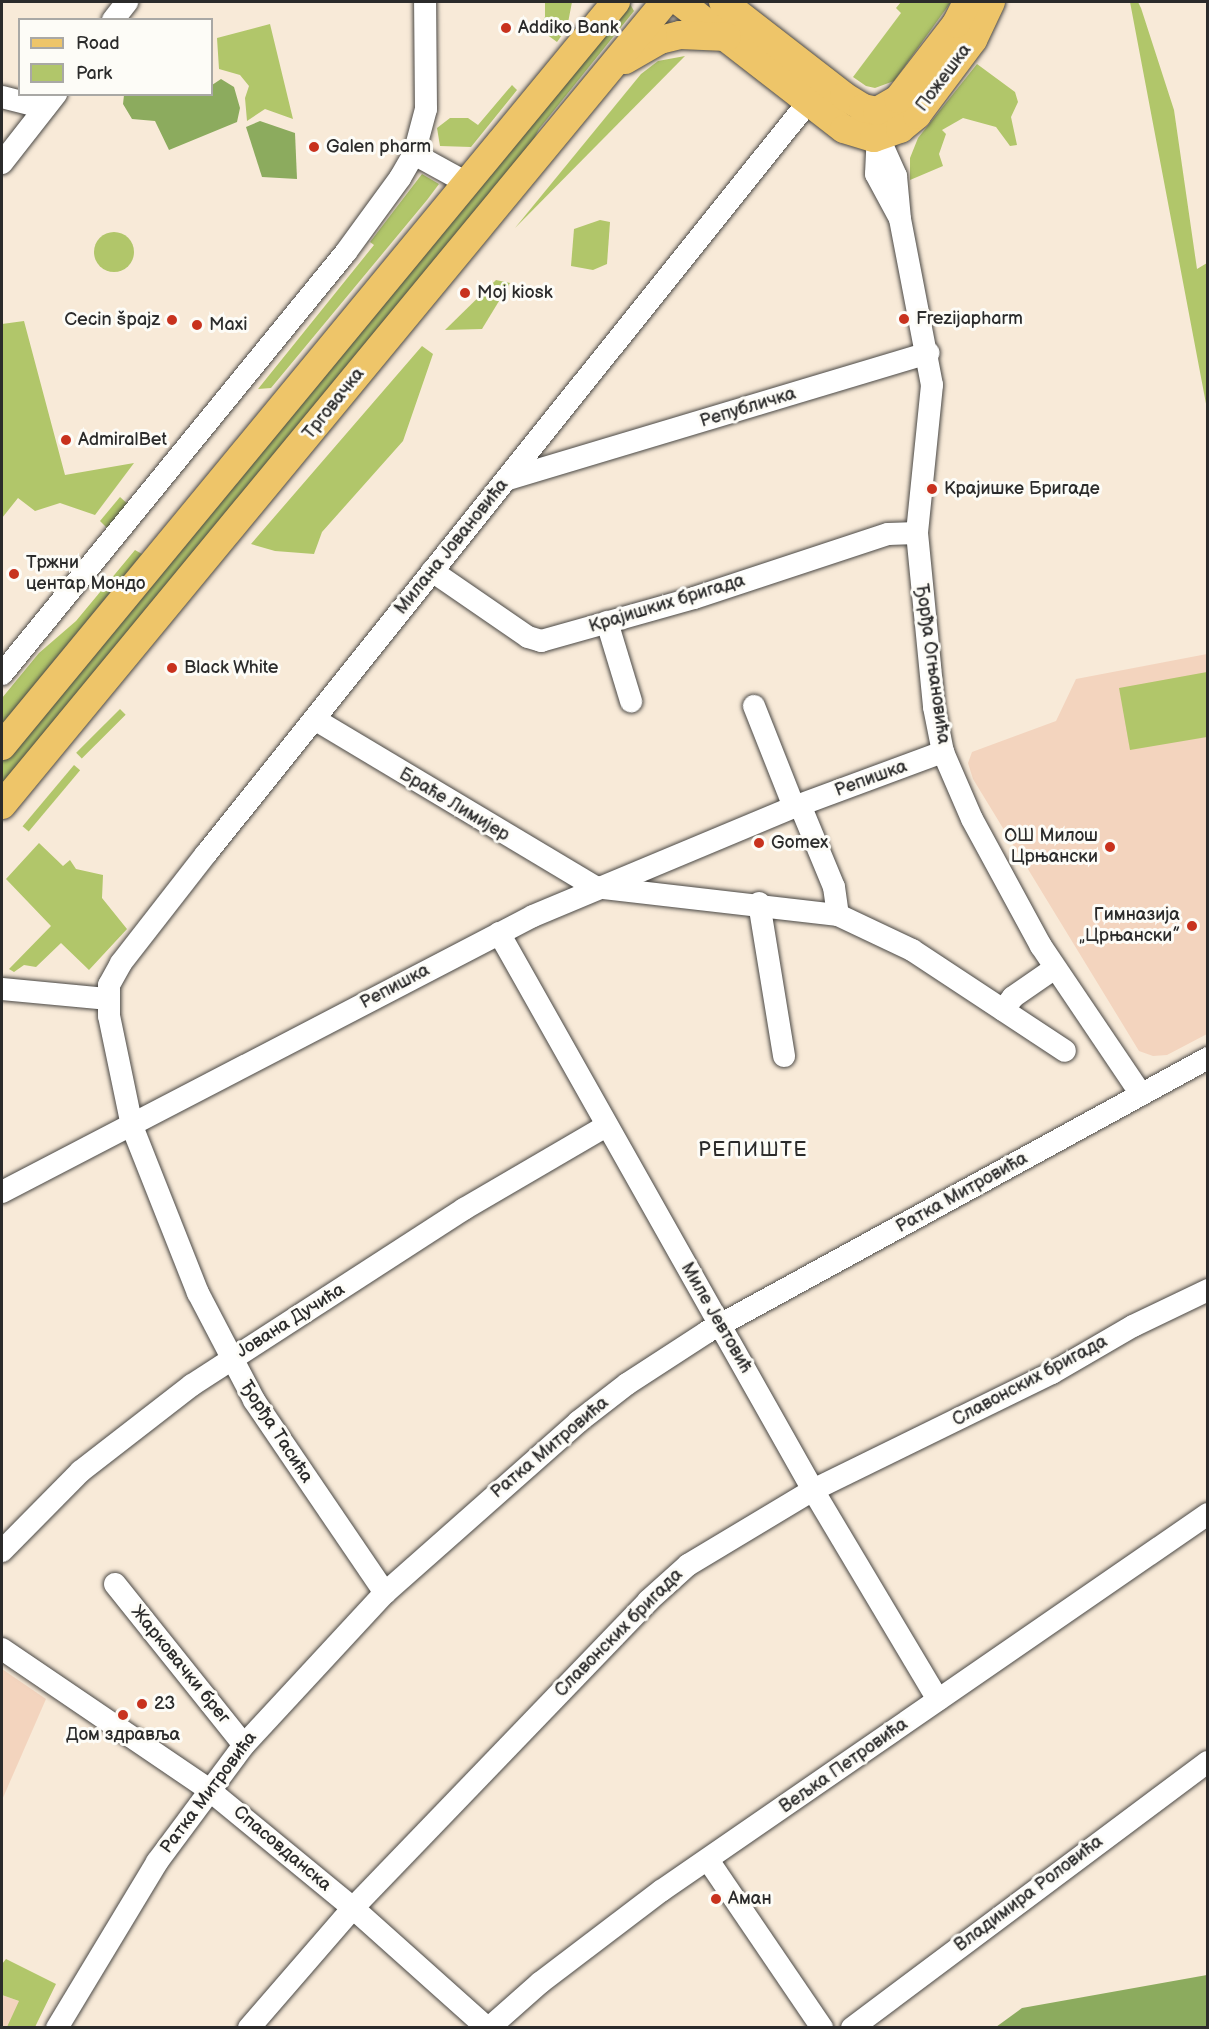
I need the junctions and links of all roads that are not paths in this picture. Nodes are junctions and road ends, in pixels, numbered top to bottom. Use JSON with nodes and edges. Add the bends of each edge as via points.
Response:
{"nodes":[{"id":1,"x":127,"y":2,"type":"edge"},
{"id":2,"x":425,"y":2,"type":"edge"},
{"id":3,"x":586,"y":2,"type":"edge"},
{"id":4,"x":616,"y":2,"type":"edge"},
{"id":5,"x":665,"y":2,"type":"edge"},
{"id":6,"x":680,"y":2,"type":"edge"},
{"id":7,"x":723,"y":2,"type":"edge"},
{"id":8,"x":744,"y":2,"type":"edge"},
{"id":9,"x":967,"y":2,"type":"edge"},
{"id":10,"x":991,"y":2,"type":"edge"},
{"id":11,"x":115,"y":18,"type":"edge"},
{"id":12,"x":588,"y":36,"type":"junction"},
{"id":13,"x":766,"y":36,"type":"junction"},
{"id":14,"x":727,"y":37,"type":"junction"},
{"id":15,"x":606,"y":72,"type":"junction"},
{"id":16,"x":2,"y":97,"type":"edge"},
{"id":17,"x":50,"y":101,"type":"edge"},
{"id":18,"x":809,"y":101,"type":"junction"},
{"id":19,"x":878,"y":124,"type":"junction"},
{"id":20,"x":414,"y":154,"type":"junction"},
{"id":21,"x":2,"y":163,"type":"edge"},
{"id":22,"x":467,"y":183,"type":"junction"},
{"id":23,"x":929,"y":353,"type":"junction"},
{"id":24,"x":542,"y":436,"type":"junction"},
{"id":25,"x":567,"y":462,"type":"junction"},
{"id":26,"x":508,"y":480,"type":"junction"},
{"id":27,"x":917,"y":532,"type":"junction"},
{"id":28,"x":432,"y":571,"type":"junction"},
{"id":29,"x":607,"y":622,"type":"junction"},
{"id":30,"x":2,"y":674,"type":"edge"},
{"id":31,"x":632,"y":701,"type":"dead end"},
{"id":32,"x":754,"y":706,"type":"dead end"},
{"id":33,"x":315,"y":720,"type":"junction"},
{"id":34,"x":2,"y":746,"type":"edge"},
{"id":35,"x":943,"y":752,"type":"junction"},
{"id":36,"x":2,"y":805,"type":"edge"},
{"id":37,"x":797,"y":806,"type":"junction"},
{"id":38,"x":595,"y":887,"type":"junction"},
{"id":39,"x":759,"y":903,"type":"junction"},
{"id":40,"x":838,"y":915,"type":"junction"},
{"id":41,"x":499,"y":933,"type":"junction"},
{"id":42,"x":1055,"y":968,"type":"junction"},
{"id":43,"x":2,"y":989,"type":"edge"},
{"id":44,"x":107,"y":999,"type":"junction"},
{"id":45,"x":1003,"y":1010,"type":"junction"},
{"id":46,"x":1065,"y":1051,"type":"dead end"},
{"id":47,"x":784,"y":1056,"type":"dead end"},
{"id":48,"x":1208,"y":1058,"type":"edge"},
{"id":49,"x":1141,"y":1094,"type":"junction"},
{"id":50,"x":132,"y":1126,"type":"junction"},
{"id":51,"x":606,"y":1126,"type":"junction"},
{"id":52,"x":2,"y":1192,"type":"edge"},
{"id":53,"x":1208,"y":1290,"type":"edge"},
{"id":54,"x":720,"y":1325,"type":"junction"},
{"id":55,"x":230,"y":1359,"type":"junction"},
{"id":56,"x":813,"y":1490,"type":"junction"},
{"id":57,"x":1208,"y":1514,"type":"edge"},
{"id":58,"x":2,"y":1551,"type":"edge"},
{"id":59,"x":115,"y":1584,"type":"dead end"},
{"id":60,"x":385,"y":1593,"type":"junction"},
{"id":61,"x":2,"y":1649,"type":"edge"},
{"id":62,"x":938,"y":1701,"type":"junction"},
{"id":63,"x":244,"y":1745,"type":"junction"},
{"id":64,"x":1208,"y":1762,"type":"edge"},
{"id":65,"x":208,"y":1789,"type":"junction"},
{"id":66,"x":708,"y":1860,"type":"junction"},
{"id":67,"x":353,"y":1908,"type":"junction"},
{"id":68,"x":57,"y":2028,"type":"edge"},
{"id":69,"x":249,"y":2028,"type":"edge"},
{"id":70,"x":488,"y":2028,"type":"edge"},
{"id":71,"x":822,"y":2028,"type":"edge"},
{"id":72,"x":852,"y":2028,"type":"edge"}],
"edges":[{"from":1,"to":11,"type":"street"},
{"from":2,"to":20,"type":"street","via":[[426,109]]},
{"from":3,"to":12,"type":"main road"},
{"from":4,"to":12,"type":"main road"},
{"from":5,"to":15,"type":"main road","name":"Трговачка"},
{"from":6,"to":14,"type":"main road"},
{"from":7,"to":13,"type":"main road"},
{"from":8,"to":13,"type":"main road"},
{"from":9,"to":19,"type":"main road","name":"Пожешка","via":[[956,24]]},
{"from":10,"to":19,"type":"main road","name":"Пожешка","via":[[973,40],[917,115],[900,129]]},
{"from":12,"to":22,"type":"main road"},
{"from":13,"to":19,"type":"main road","via":[[863,108]]},
{"from":14,"to":15,"type":"main road","via":[[701,33],[668,38]]},
{"from":14,"to":18,"type":"main road"},
{"from":15,"to":36,"type":"main road","name":"Трговачка"},
{"from":16,"to":17,"type":"street"},
{"from":17,"to":21,"type":"street"},
{"from":18,"to":19,"type":"main road","via":[[844,129],[861,136]]},
{"from":18,"to":24,"type":"street","name":"Милана Јовановића"},
{"from":19,"to":23,"type":"street","name":"Ђорђа Огњановића","via":[[894,169],[900,219]]},
{"from":20,"to":22,"type":"street"},
{"from":20,"to":30,"type":"street","via":[[346,252]]},
{"from":22,"to":34,"type":"main road"},
{"from":23,"to":25,"type":"street","name":"Републичка"},
{"from":23,"to":27,"type":"street","name":"Ђорђа Огњановића","via":[[931,423]]},
{"from":24,"to":25,"type":"street","via":[[551,455]]},
{"from":24,"to":26,"type":"street","name":"Милана Јовановића"},
{"from":25,"to":26,"type":"street","name":"Републичка"},
{"from":26,"to":28,"type":"street","name":"Милана Јовановића"},
{"from":27,"to":29,"type":"street","name":"Крајишких бригада","via":[[888,534],[694,598]]},
{"from":27,"to":35,"type":"street","name":"Ђорђа Огњановића","via":[[934,706]]},
{"from":28,"to":29,"type":"street","name":"Крајишких бригада","via":[[528,637],[541,641]]},
{"from":28,"to":33,"type":"street","name":"Милана Јовановића"},
{"from":29,"to":31,"type":"street"},
{"from":32,"to":37,"type":"street"},
{"from":33,"to":38,"type":"street","name":"Браће Лимијер"},
{"from":33,"to":44,"type":"street","name":"Милана Јовановића","via":[[121,963]]},
{"from":35,"to":37,"type":"street","name":"Репишка"},
{"from":35,"to":42,"type":"street","name":"Ђорђа Огњановића","via":[[972,819]]},
{"from":37,"to":38,"type":"street","name":"Репишка"},
{"from":37,"to":40,"type":"street","via":[[834,887]]},
{"from":38,"to":39,"type":"street"},
{"from":38,"to":41,"type":"street","name":"Репишка"},
{"from":39,"to":40,"type":"street"},
{"from":39,"to":47,"type":"street"},
{"from":40,"to":45,"type":"street","via":[[912,950]]},
{"from":41,"to":50,"type":"street","name":"Репишка"},
{"from":41,"to":51,"type":"street","name":"Миле Јевтовић"},
{"from":42,"to":45,"type":"street","via":[[1013,997]]},
{"from":42,"to":49,"type":"street","name":"Ђорђа Огњановића"},
{"from":43,"to":44,"type":"street"},
{"from":44,"to":50,"type":"street"},
{"from":45,"to":46,"type":"street"},
{"from":48,"to":49,"type":"street","name":"Ратка Митровића"},
{"from":49,"to":54,"type":"street","name":"Ратка Митровића"},
{"from":50,"to":52,"type":"street","name":"Репишка"},
{"from":50,"to":55,"type":"street","name":"Ђорђа Тасића","via":[[194,1283]]},
{"from":51,"to":54,"type":"street","name":"Миле Јевтовић"},
{"from":51,"to":55,"type":"street","name":"Јована Дучића","via":[[464,1209]]},
{"from":53,"to":56,"type":"street","name":"Славонских бригада","via":[[1133,1326],[1052,1373]]},
{"from":54,"to":56,"type":"street","name":"Миле Јевтовић"},
{"from":54,"to":60,"type":"street","name":"Ратка Митровића","via":[[594,1409]]},
{"from":55,"to":58,"type":"street","name":"Јована Дучића","via":[[101,1453]]},
{"from":55,"to":60,"type":"street","name":"Ђорђа Тасића"},
{"from":56,"to":62,"type":"street","name":"Миле Јевтовић"},
{"from":56,"to":67,"type":"street","name":"Славонских бригада","via":[[727,1539],[666,1584]]},
{"from":57,"to":62,"type":"street","name":"Вељка Петровића"},
{"from":59,"to":63,"type":"street","name":"Жарковачки брег"},
{"from":60,"to":63,"type":"street","name":"Ратка Митровића"},
{"from":61,"to":65,"type":"street","name":"Спасовданска"},
{"from":62,"to":66,"type":"street","name":"Вељка Петровића"},
{"from":63,"to":65,"type":"street","name":"Ратка Митровића"},
{"from":64,"to":72,"type":"street","name":"Владимира Роловића"},
{"from":65,"to":67,"type":"street","name":"Спасовданска"},
{"from":65,"to":68,"type":"street","name":"Ратка Митровића","via":[[129,1906]]},
{"from":66,"to":70,"type":"street","name":"Вељка Петровића","via":[[601,1935]]},
{"from":66,"to":71,"type":"street"},
{"from":67,"to":69,"type":"street","name":"Славонских бригада"},
{"from":67,"to":70,"type":"street","name":"Спасовданска"}]}
